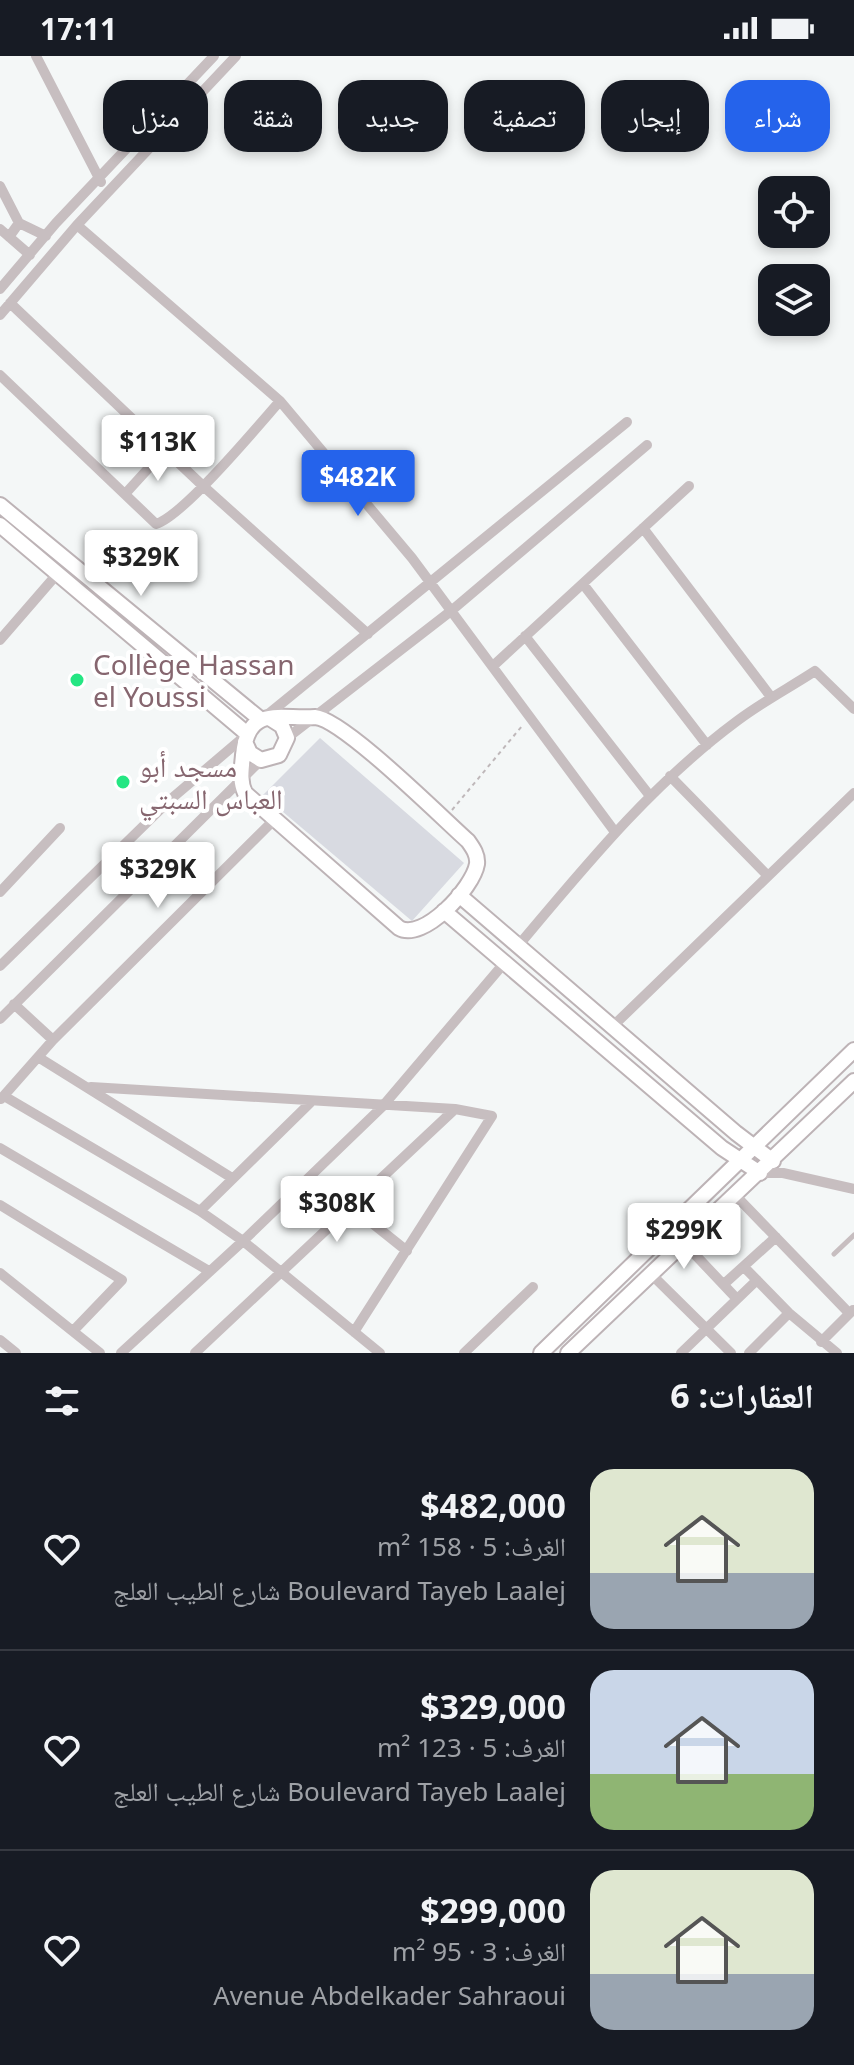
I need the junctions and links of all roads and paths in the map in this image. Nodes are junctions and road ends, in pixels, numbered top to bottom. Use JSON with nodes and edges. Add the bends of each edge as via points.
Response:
{"nodes":[{"id":1,"x":36,"y":56,"type":"edge"},
{"id":2,"x":214,"y":56,"type":"edge"},
{"id":3,"x":236,"y":56,"type":"edge"},
{"id":4,"x":99,"y":178,"type":"junction"},
{"id":5,"x":0,"y":186,"type":"edge"},
{"id":6,"x":107,"y":193,"type":"junction"},
{"id":7,"x":19,"y":223,"type":"junction"},
{"id":8,"x":77,"y":225,"type":"junction"},
{"id":9,"x":0,"y":229,"type":"edge"},
{"id":10,"x":46,"y":236,"type":"junction"},
{"id":11,"x":9,"y":237,"type":"junction"},
{"id":12,"x":30,"y":255,"type":"junction"},
{"id":13,"x":0,"y":289,"type":"edge"},
{"id":14,"x":10,"y":303,"type":"junction"},
{"id":15,"x":0,"y":315,"type":"edge"},
{"id":16,"x":0,"y":375,"type":"edge"},
{"id":17,"x":280,"y":401,"type":"junction"},
{"id":18,"x":627,"y":422,"type":"dead end"},
{"id":19,"x":647,"y":445,"type":"dead end"},
{"id":20,"x":166,"y":449,"type":"junction"},
{"id":21,"x":202,"y":485,"type":"junction"},
{"id":22,"x":689,"y":486,"type":"dead end"},
{"id":23,"x":125,"y":494,"type":"junction"},
{"id":24,"x":0,"y":505,"type":"edge"},
{"id":25,"x":1,"y":527,"type":"edge"},
{"id":26,"x":643,"y":528,"type":"junction"},
{"id":27,"x":58,"y":573,"type":"junction"},
{"id":28,"x":431,"y":584,"type":"junction"},
{"id":29,"x":583,"y":584,"type":"junction"},
{"id":30,"x":451,"y":611,"type":"junction"},
{"id":31,"x":368,"y":634,"type":"junction"},
{"id":32,"x":525,"y":636,"type":"junction"},
{"id":33,"x":0,"y":640,"type":"edge"},
{"id":34,"x":493,"y":666,"type":"junction"},
{"id":35,"x":771,"y":697,"type":"junction"},
{"id":36,"x":854,"y":709,"type":"edge"},
{"id":37,"x":530,"y":715,"type":"junction"},
{"id":38,"x":315,"y":717,"type":"junction"},
{"id":39,"x":265,"y":719,"type":"junction"},
{"id":40,"x":245,"y":737,"type":"junction"},
{"id":41,"x":287,"y":738,"type":"junction"},
{"id":42,"x":707,"y":745,"type":"junction"},
{"id":43,"x":261,"y":760,"type":"junction"},
{"id":44,"x":670,"y":776,"type":"junction"},
{"id":45,"x":241,"y":778,"type":"junction"},
{"id":46,"x":854,"y":793,"type":"edge"},
{"id":47,"x":650,"y":796,"type":"junction"},
{"id":48,"x":444,"y":820,"type":"junction"},
{"id":49,"x":273,"y":821,"type":"junction"},
{"id":50,"x":60,"y":828,"type":"dead end"},
{"id":51,"x":615,"y":832,"type":"junction"},
{"id":52,"x":768,"y":876,"type":"junction"},
{"id":53,"x":0,"y":892,"type":"edge"},
{"id":54,"x":459,"y":895,"type":"junction"},
{"id":55,"x":444,"y":911,"type":"junction"},
{"id":56,"x":518,"y":946,"type":"junction"},
{"id":57,"x":506,"y":961,"type":"junction"},
{"id":58,"x":0,"y":966,"type":"edge"},
{"id":59,"x":14,"y":1004,"type":"junction"},
{"id":60,"x":0,"y":1019,"type":"edge"},
{"id":61,"x":612,"y":1027,"type":"junction"},
{"id":62,"x":53,"y":1040,"type":"junction"},
{"id":63,"x":854,"y":1050,"type":"edge"},
{"id":64,"x":38,"y":1057,"type":"junction"},
{"id":65,"x":854,"y":1081,"type":"edge"},
{"id":66,"x":91,"y":1087,"type":"junction"},
{"id":67,"x":2,"y":1098,"type":"edge"},
{"id":68,"x":310,"y":1103,"type":"junction"},
{"id":69,"x":382,"y":1107,"type":"junction"},
{"id":70,"x":455,"y":1109,"type":"junction"},
{"id":71,"x":752,"y":1146,"type":"junction"},
{"id":72,"x":0,"y":1148,"type":"edge"},
{"id":73,"x":738,"y":1161,"type":"junction"},
{"id":74,"x":773,"y":1161,"type":"junction"},
{"id":75,"x":760,"y":1173,"type":"junction"},
{"id":76,"x":783,"y":1173,"type":"junction"},
{"id":77,"x":232,"y":1178,"type":"junction"},
{"id":78,"x":854,"y":1189,"type":"edge"},
{"id":79,"x":736,"y":1196,"type":"junction"},
{"id":80,"x":0,"y":1205,"type":"edge"},
{"id":81,"x":352,"y":1207,"type":"junction"},
{"id":82,"x":200,"y":1211,"type":"junction"},
{"id":83,"x":854,"y":1235,"type":"edge"},
{"id":84,"x":776,"y":1237,"type":"junction"},
{"id":85,"x":243,"y":1241,"type":"junction"},
{"id":86,"x":685,"y":1244,"type":"junction"},
{"id":87,"x":407,"y":1251,"type":"junction"},
{"id":88,"x":834,"y":1254,"type":"dead end"},
{"id":89,"x":744,"y":1267,"type":"junction"},
{"id":90,"x":209,"y":1271,"type":"junction"},
{"id":91,"x":280,"y":1272,"type":"junction"},
{"id":92,"x":0,"y":1273,"type":"edge"},
{"id":93,"x":652,"y":1275,"type":"junction"},
{"id":94,"x":757,"y":1280,"type":"junction"},
{"id":95,"x":724,"y":1284,"type":"junction"},
{"id":96,"x":533,"y":1287,"type":"dead end"},
{"id":97,"x":737,"y":1299,"type":"junction"},
{"id":98,"x":852,"y":1310,"type":"edge"},
{"id":99,"x":789,"y":1313,"type":"junction"},
{"id":100,"x":706,"y":1329,"type":"junction"},
{"id":101,"x":74,"y":1330,"type":"junction"},
{"id":102,"x":354,"y":1332,"type":"junction"},
{"id":103,"x":0,"y":1340,"type":"edge"},
{"id":104,"x":821,"y":1342,"type":"junction"},
{"id":105,"x":16,"y":1353,"type":"edge"},
{"id":106,"x":100,"y":1353,"type":"edge"},
{"id":107,"x":121,"y":1353,"type":"edge"},
{"id":108,"x":195,"y":1353,"type":"edge"},
{"id":109,"x":380,"y":1353,"type":"edge"},
{"id":110,"x":464,"y":1353,"type":"edge"},
{"id":111,"x":541,"y":1353,"type":"edge"},
{"id":112,"x":568,"y":1353,"type":"edge"},
{"id":113,"x":681,"y":1353,"type":"edge"},
{"id":114,"x":731,"y":1353,"type":"edge"},
{"id":115,"x":749,"y":1353,"type":"edge"},
{"id":116,"x":837,"y":1353,"type":"edge"}],
"edges":[{"from":1,"to":4,"type":"street"},
{"from":2,"to":4,"type":"street"},
{"from":3,"to":6,"type":"street"},
{"from":4,"to":6,"type":"street"},
{"from":4,"to":10,"type":"street"},
{"from":5,"to":7,"type":"street"},
{"from":6,"to":8,"type":"street"},
{"from":7,"to":10,"type":"street"},
{"from":7,"to":11,"type":"street"},
{"from":8,"to":14,"type":"street"},
{"from":8,"to":17,"type":"street"},
{"from":9,"to":11,"type":"street"},
{"from":10,"to":12,"type":"street"},
{"from":11,"to":12,"type":"street"},
{"from":12,"to":13,"type":"street"},
{"from":14,"to":15,"type":"street"},
{"from":14,"to":20,"type":"street"},
{"from":16,"to":23,"type":"street"},
{"from":17,"to":21,"type":"street"},
{"from":17,"to":28,"type":"street"},
{"from":18,"to":28,"type":"street"},
{"from":19,"to":30,"type":"street"},
{"from":20,"to":21,"type":"street"},
{"from":20,"to":23,"type":"street"},
{"from":21,"to":23,"type":"street","via":[[156,524]]},
{"from":21,"to":31,"type":"street"},
{"from":22,"to":26,"type":"street"},
{"from":24,"to":39,"type":"street"},
{"from":25,"to":27,"type":"street"},
{"from":26,"to":29,"type":"street"},
{"from":26,"to":35,"type":"street"},
{"from":27,"to":33,"type":"street"},
{"from":27,"to":40,"type":"street"},
{"from":28,"to":30,"type":"street"},
{"from":28,"to":31,"type":"street"},
{"from":29,"to":32,"type":"street"},
{"from":29,"to":42,"type":"street"},
{"from":30,"to":34,"type":"street"},
{"from":30,"to":38,"type":"street"},
{"from":31,"to":39,"type":"street"},
{"from":32,"to":34,"type":"street"},
{"from":32,"to":47,"type":"street"},
{"from":34,"to":37,"type":"street"},
{"from":35,"to":36,"type":"street","via":[[815,671]]},
{"from":35,"to":42,"type":"street"},
{"from":37,"to":48,"type":"path"},
{"from":37,"to":51,"type":"street"},
{"from":38,"to":39,"type":"street"},
{"from":38,"to":41,"type":"street"},
{"from":38,"to":48,"type":"street","via":[[339,728]]},
{"from":39,"to":40,"type":"street"},
{"from":39,"to":41,"type":"street","via":[[282,726]]},
{"from":40,"to":43,"type":"street","via":[[250,753]]},
{"from":40,"to":45,"type":"street"},
{"from":40,"to":58,"type":"street","via":[[171,799]]},
{"from":41,"to":43,"type":"street","via":[[279,755]]},
{"from":42,"to":44,"type":"street"},
{"from":43,"to":45,"type":"street"},
{"from":44,"to":47,"type":"street"},
{"from":44,"to":52,"type":"street"},
{"from":45,"to":49,"type":"street","via":[[245,793]]},
{"from":45,"to":59,"type":"street"},
{"from":46,"to":52,"type":"street"},
{"from":47,"to":51,"type":"street"},
{"from":48,"to":54,"type":"street","via":[[468,841],[477,861]]},
{"from":49,"to":55,"type":"street","via":[[405,932],[421,930]]},
{"from":49,"to":62,"type":"street"},
{"from":50,"to":53,"type":"street"},
{"from":51,"to":56,"type":"street"},
{"from":52,"to":61,"type":"street"},
{"from":54,"to":55,"type":"street"},
{"from":54,"to":56,"type":"street"},
{"from":55,"to":57,"type":"street"},
{"from":56,"to":61,"type":"street"},
{"from":57,"to":69,"type":"street"},
{"from":57,"to":73,"type":"street"},
{"from":59,"to":60,"type":"street"},
{"from":59,"to":62,"type":"street"},
{"from":61,"to":71,"type":"street"},
{"from":62,"to":64,"type":"street"},
{"from":63,"to":71,"type":"street"},
{"from":64,"to":66,"type":"street"},
{"from":64,"to":67,"type":"street"},
{"from":65,"to":74,"type":"street"},
{"from":66,"to":68,"type":"street"},
{"from":66,"to":77,"type":"street"},
{"from":67,"to":82,"type":"street"},
{"from":68,"to":69,"type":"street"},
{"from":68,"to":77,"type":"street"},
{"from":69,"to":70,"type":"street"},
{"from":69,"to":85,"type":"street"},
{"from":70,"to":81,"type":"street"},
{"from":70,"to":87,"type":"street","via":[[488,1113],[491,1120]]},
{"from":71,"to":73,"type":"street"},
{"from":71,"to":74,"type":"street"},
{"from":72,"to":90,"type":"street"},
{"from":73,"to":75,"type":"street"},
{"from":73,"to":111,"type":"street"},
{"from":74,"to":75,"type":"street"},
{"from":74,"to":76,"type":"street"},
{"from":75,"to":76,"type":"street"},
{"from":75,"to":79,"type":"street"},
{"from":76,"to":78,"type":"street"},
{"from":77,"to":82,"type":"street"},
{"from":79,"to":84,"type":"street"},
{"from":79,"to":86,"type":"street"},
{"from":80,"to":101,"type":"street","via":[[122,1280]]},
{"from":81,"to":87,"type":"street"},
{"from":81,"to":91,"type":"street"},
{"from":82,"to":85,"type":"street"},
{"from":83,"to":88,"type":"lane"},
{"from":84,"to":89,"type":"street"},
{"from":84,"to":98,"type":"street"},
{"from":85,"to":90,"type":"street"},
{"from":85,"to":91,"type":"street"},
{"from":86,"to":93,"type":"street"},
{"from":86,"to":95,"type":"street"},
{"from":87,"to":102,"type":"street"},
{"from":89,"to":94,"type":"street"},
{"from":89,"to":95,"type":"street"},
{"from":90,"to":107,"type":"street"},
{"from":91,"to":102,"type":"street"},
{"from":91,"to":108,"type":"street"},
{"from":92,"to":101,"type":"street"},
{"from":93,"to":100,"type":"street"},
{"from":93,"to":112,"type":"street"},
{"from":94,"to":97,"type":"street"},
{"from":94,"to":99,"type":"street"},
{"from":95,"to":97,"type":"street"},
{"from":96,"to":110,"type":"street"},
{"from":97,"to":100,"type":"street"},
{"from":98,"to":104,"type":"street"},
{"from":99,"to":104,"type":"street"},
{"from":99,"to":115,"type":"street"},
{"from":100,"to":113,"type":"street"},
{"from":100,"to":114,"type":"street"},
{"from":101,"to":106,"type":"street"},
{"from":102,"to":109,"type":"street"},
{"from":103,"to":105,"type":"street"},
{"from":104,"to":116,"type":"street"}]}
